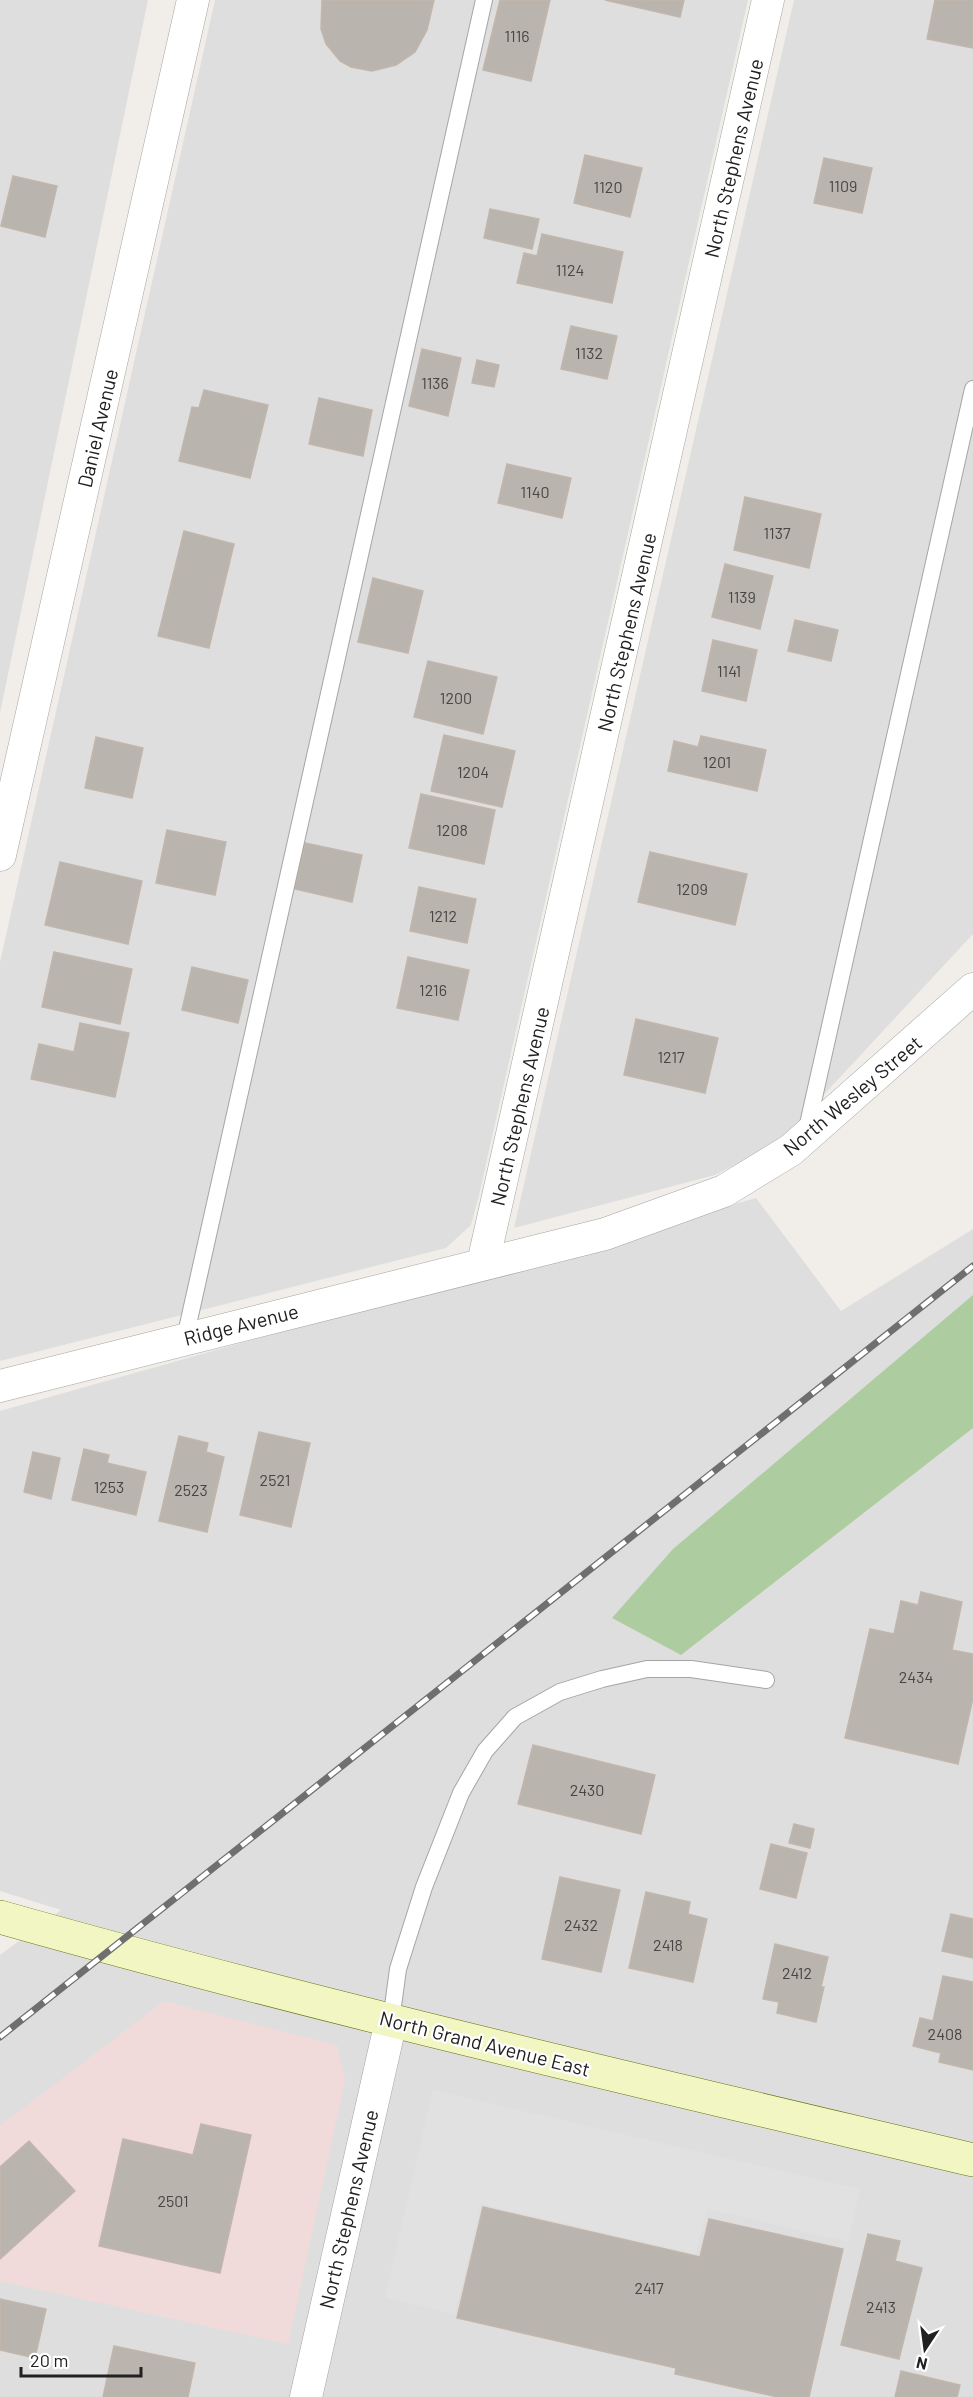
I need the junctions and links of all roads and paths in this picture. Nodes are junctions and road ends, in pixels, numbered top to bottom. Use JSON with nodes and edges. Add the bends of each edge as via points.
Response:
{"nodes":[{"id":1,"x":193,"y":0,"type":"edge"},
{"id":2,"x":484,"y":0,"type":"edge"},
{"id":3,"x":768,"y":0,"type":"edge"},
{"id":4,"x":973,"y":389,"type":"edge"},
{"id":5,"x":0,"y":855,"type":"edge"},
{"id":6,"x":973,"y":989,"type":"edge"},
{"id":7,"x":806,"y":1137,"type":"junction"},
{"id":8,"x":483,"y":1263,"type":"junction"},
{"id":9,"x":185,"y":1338,"type":"junction"},
{"id":10,"x":0,"y":1386,"type":"edge"},
{"id":11,"x":766,"y":1680,"type":"dead end"},
{"id":12,"x":0,"y":1917,"type":"edge"},
{"id":13,"x":391,"y":2021,"type":"junction"},
{"id":14,"x":973,"y":2160,"type":"edge"},
{"id":15,"x":306,"y":2397,"type":"edge"}],
"edges":[{"from":1,"to":5,"type":"street","name":"Daniel Avenue"},
{"from":2,"to":9,"type":"lane"},
{"from":3,"to":8,"type":"street","name":"North Stephens Avenue"},
{"from":4,"to":7,"type":"lane"},
{"from":6,"to":7,"type":"street","name":"North Wesley Street"},
{"from":7,"to":8,"type":"street","name":"North Wesley Street","via":[[724,1191],[605,1234]]},
{"from":8,"to":9,"type":"street","name":"Ridge Avenue"},
{"from":9,"to":10,"type":"street","name":"Ridge Avenue"},
{"from":11,"to":13,"type":"lane","via":[[691,1669],[647,1669],[560,1692],[515,1717],[485,1751],[461,1793],[401,1958]]},
{"from":12,"to":13,"type":"street","name":"North Grand Avenue East"},
{"from":13,"to":14,"type":"street","name":"North Grand Avenue East"},
{"from":13,"to":15,"type":"street","name":"North Stephens Avenue"}]}
